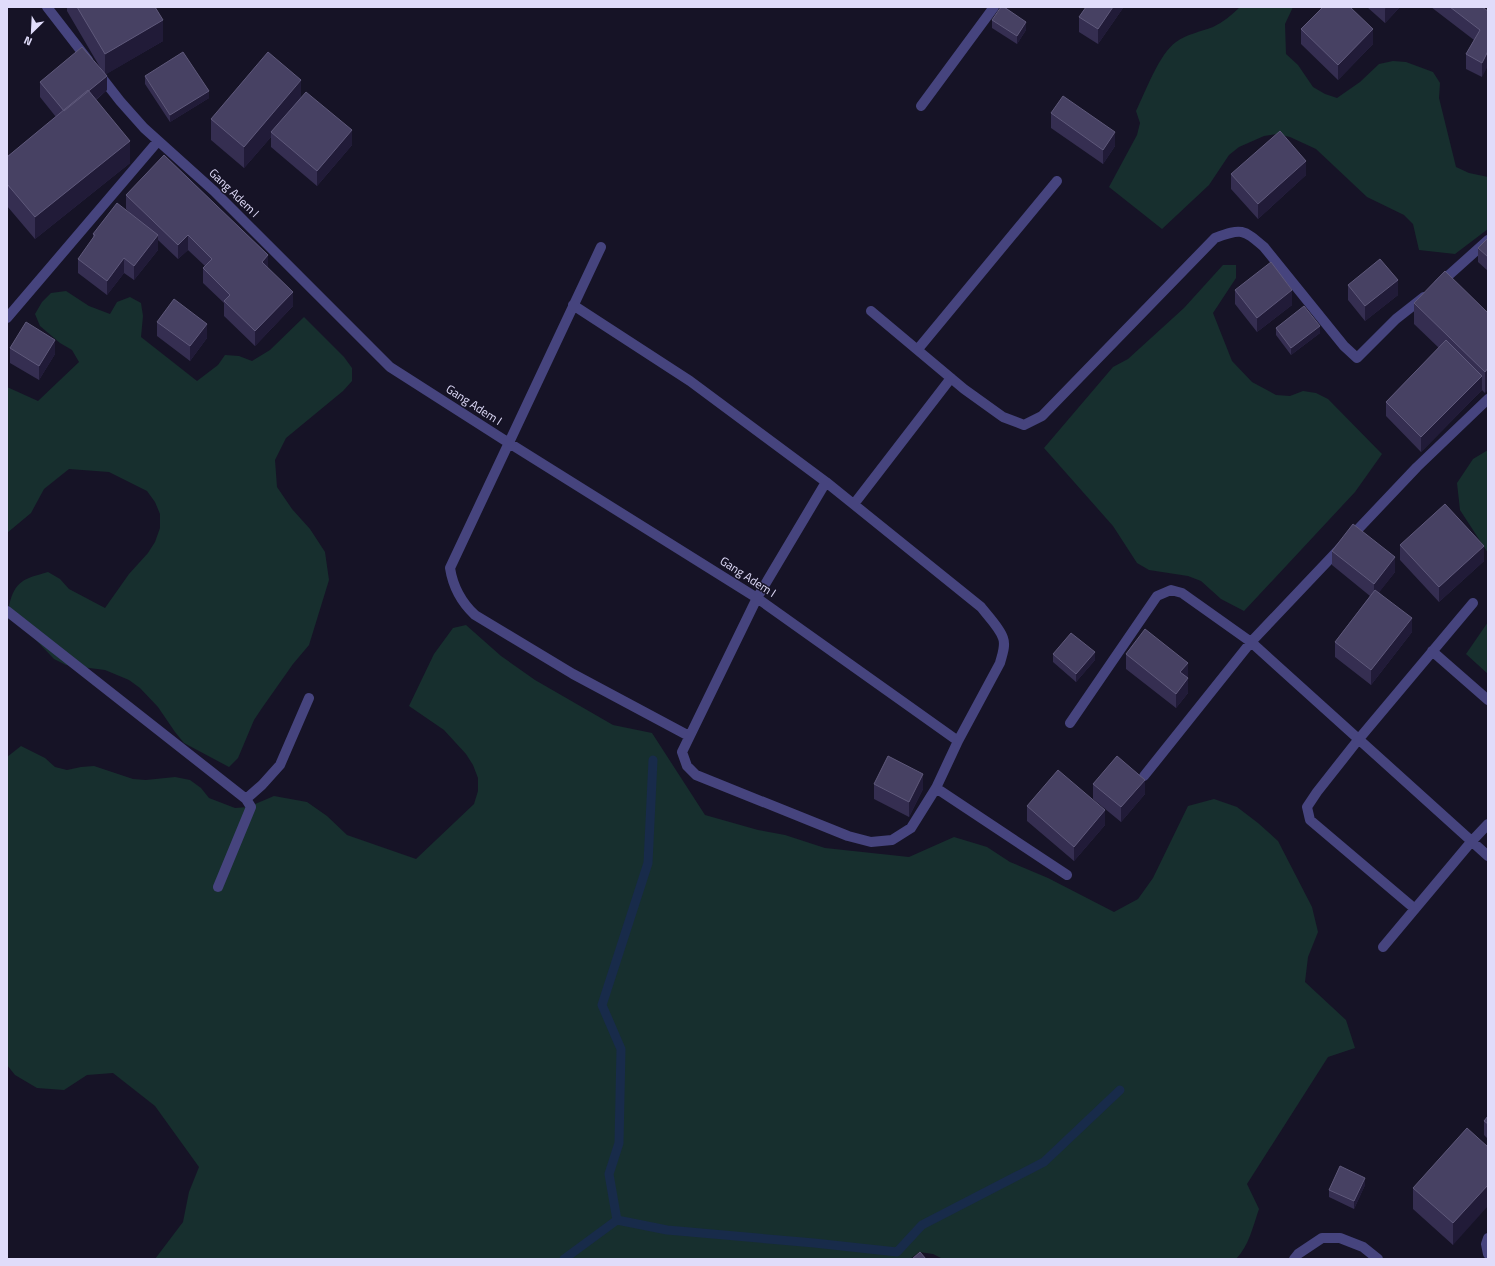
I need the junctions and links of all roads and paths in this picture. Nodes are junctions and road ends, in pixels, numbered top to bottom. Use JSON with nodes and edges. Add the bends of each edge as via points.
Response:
{"nodes":[{"id":1,"x":47,"y":7,"type":"edge"},
{"id":2,"x":994,"y":7,"type":"edge"},
{"id":3,"x":921,"y":106,"type":"dead end"},
{"id":4,"x":158,"y":141,"type":"junction"},
{"id":5,"x":1057,"y":181,"type":"dead end"},
{"id":6,"x":1488,"y":240,"type":"edge"},
{"id":7,"x":601,"y":247,"type":"dead end"},
{"id":8,"x":573,"y":305,"type":"junction"},
{"id":9,"x":871,"y":312,"type":"dead end"},
{"id":10,"x":7,"y":318,"type":"edge"},
{"id":11,"x":918,"y":350,"type":"junction"},
{"id":12,"x":951,"y":378,"type":"junction"},
{"id":13,"x":1488,"y":399,"type":"edge"},
{"id":14,"x":509,"y":444,"type":"junction"},
{"id":15,"x":826,"y":482,"type":"junction"},
{"id":16,"x":854,"y":504,"type":"junction"},
{"id":17,"x":757,"y":598,"type":"junction"},
{"id":18,"x":1473,"y":603,"type":"dead end"},
{"id":19,"x":7,"y":611,"type":"edge"},
{"id":20,"x":1251,"y":642,"type":"junction"},
{"id":21,"x":1432,"y":651,"type":"junction"},
{"id":22,"x":309,"y":698,"type":"dead end"},
{"id":23,"x":1488,"y":700,"type":"edge"},
{"id":24,"x":1070,"y":723,"type":"dead end"},
{"id":25,"x":689,"y":736,"type":"junction"},
{"id":26,"x":1358,"y":740,"type":"junction"},
{"id":27,"x":958,"y":741,"type":"junction"},
{"id":28,"x":1144,"y":776,"type":"dead end"},
{"id":29,"x":936,"y":788,"type":"junction"},
{"id":30,"x":246,"y":799,"type":"junction"},
{"id":31,"x":1488,"y":824,"type":"edge"},
{"id":32,"x":1471,"y":842,"type":"junction"},
{"id":33,"x":1488,"y":856,"type":"edge"},
{"id":34,"x":1066,"y":876,"type":"dead end"},
{"id":35,"x":218,"y":888,"type":"dead end"},
{"id":36,"x":1415,"y":910,"type":"junction"},
{"id":37,"x":1383,"y":947,"type":"dead end"},
{"id":38,"x":1488,"y":1238,"type":"edge"},
{"id":39,"x":1488,"y":1254,"type":"edge"},
{"id":40,"x":1294,"y":1259,"type":"edge"},
{"id":41,"x":1378,"y":1259,"type":"edge"}],
"edges":[{"from":1,"to":4,"type":"street","name":"Gang Adem I","via":[[120,101]]},
{"from":2,"to":3,"type":"street"},
{"from":4,"to":10,"type":"street"},
{"from":4,"to":14,"type":"street","name":"Gang Adem I","via":[[214,191],[390,367]]},
{"from":5,"to":11,"type":"street"},
{"from":6,"to":12,"type":"street","via":[[1417,304],[1396,319],[1357,358],[1344,346],[1264,247],[1248,233],[1234,231],[1215,238],[1042,416],[1024,425],[1003,417]]},
{"from":7,"to":8,"type":"street"},
{"from":8,"to":14,"type":"street"},
{"from":8,"to":15,"type":"street","via":[[690,381]]},
{"from":9,"to":11,"type":"street"},
{"from":11,"to":12,"type":"street"},
{"from":12,"to":16,"type":"street"},
{"from":13,"to":20,"type":"street","via":[[1417,467]]},
{"from":14,"to":17,"type":"street","name":"Gang Adem I"},
{"from":14,"to":25,"type":"street","via":[[450,568],[452,580],[465,606],[475,615],[573,674]]},
{"from":15,"to":16,"type":"street"},
{"from":15,"to":17,"type":"street"},
{"from":16,"to":27,"type":"street","via":[[981,607],[1003,638],[1004,649],[1000,663]]},
{"from":17,"to":25,"type":"street"},
{"from":17,"to":27,"type":"street","name":"Gang Adem I"},
{"from":18,"to":21,"type":"street"},
{"from":19,"to":30,"type":"street"},
{"from":20,"to":24,"type":"street","via":[[1182,593],[1171,590],[1157,596]]},
{"from":20,"to":26,"type":"street"},
{"from":20,"to":28,"type":"street"},
{"from":21,"to":23,"type":"street"},
{"from":21,"to":26,"type":"street"},
{"from":22,"to":30,"type":"street","via":[[280,764],[262,786]]},
{"from":25,"to":29,"type":"street","via":[[682,752],[687,766],[696,775],[848,836],[871,842],[892,840],[911,828]]},
{"from":26,"to":32,"type":"street"},
{"from":26,"to":36,"type":"street","via":[[1307,807],[1310,820]]},
{"from":27,"to":29,"type":"street"},
{"from":29,"to":34,"type":"street"},
{"from":30,"to":35,"type":"street","via":[[251,807]]},
{"from":31,"to":32,"type":"street"},
{"from":32,"to":33,"type":"street"},
{"from":32,"to":36,"type":"street"},
{"from":36,"to":37,"type":"street"},
{"from":38,"to":39,"type":"street"},
{"from":40,"to":41,"type":"street","via":[[1322,1238],[1340,1238],[1363,1247]]}]}
